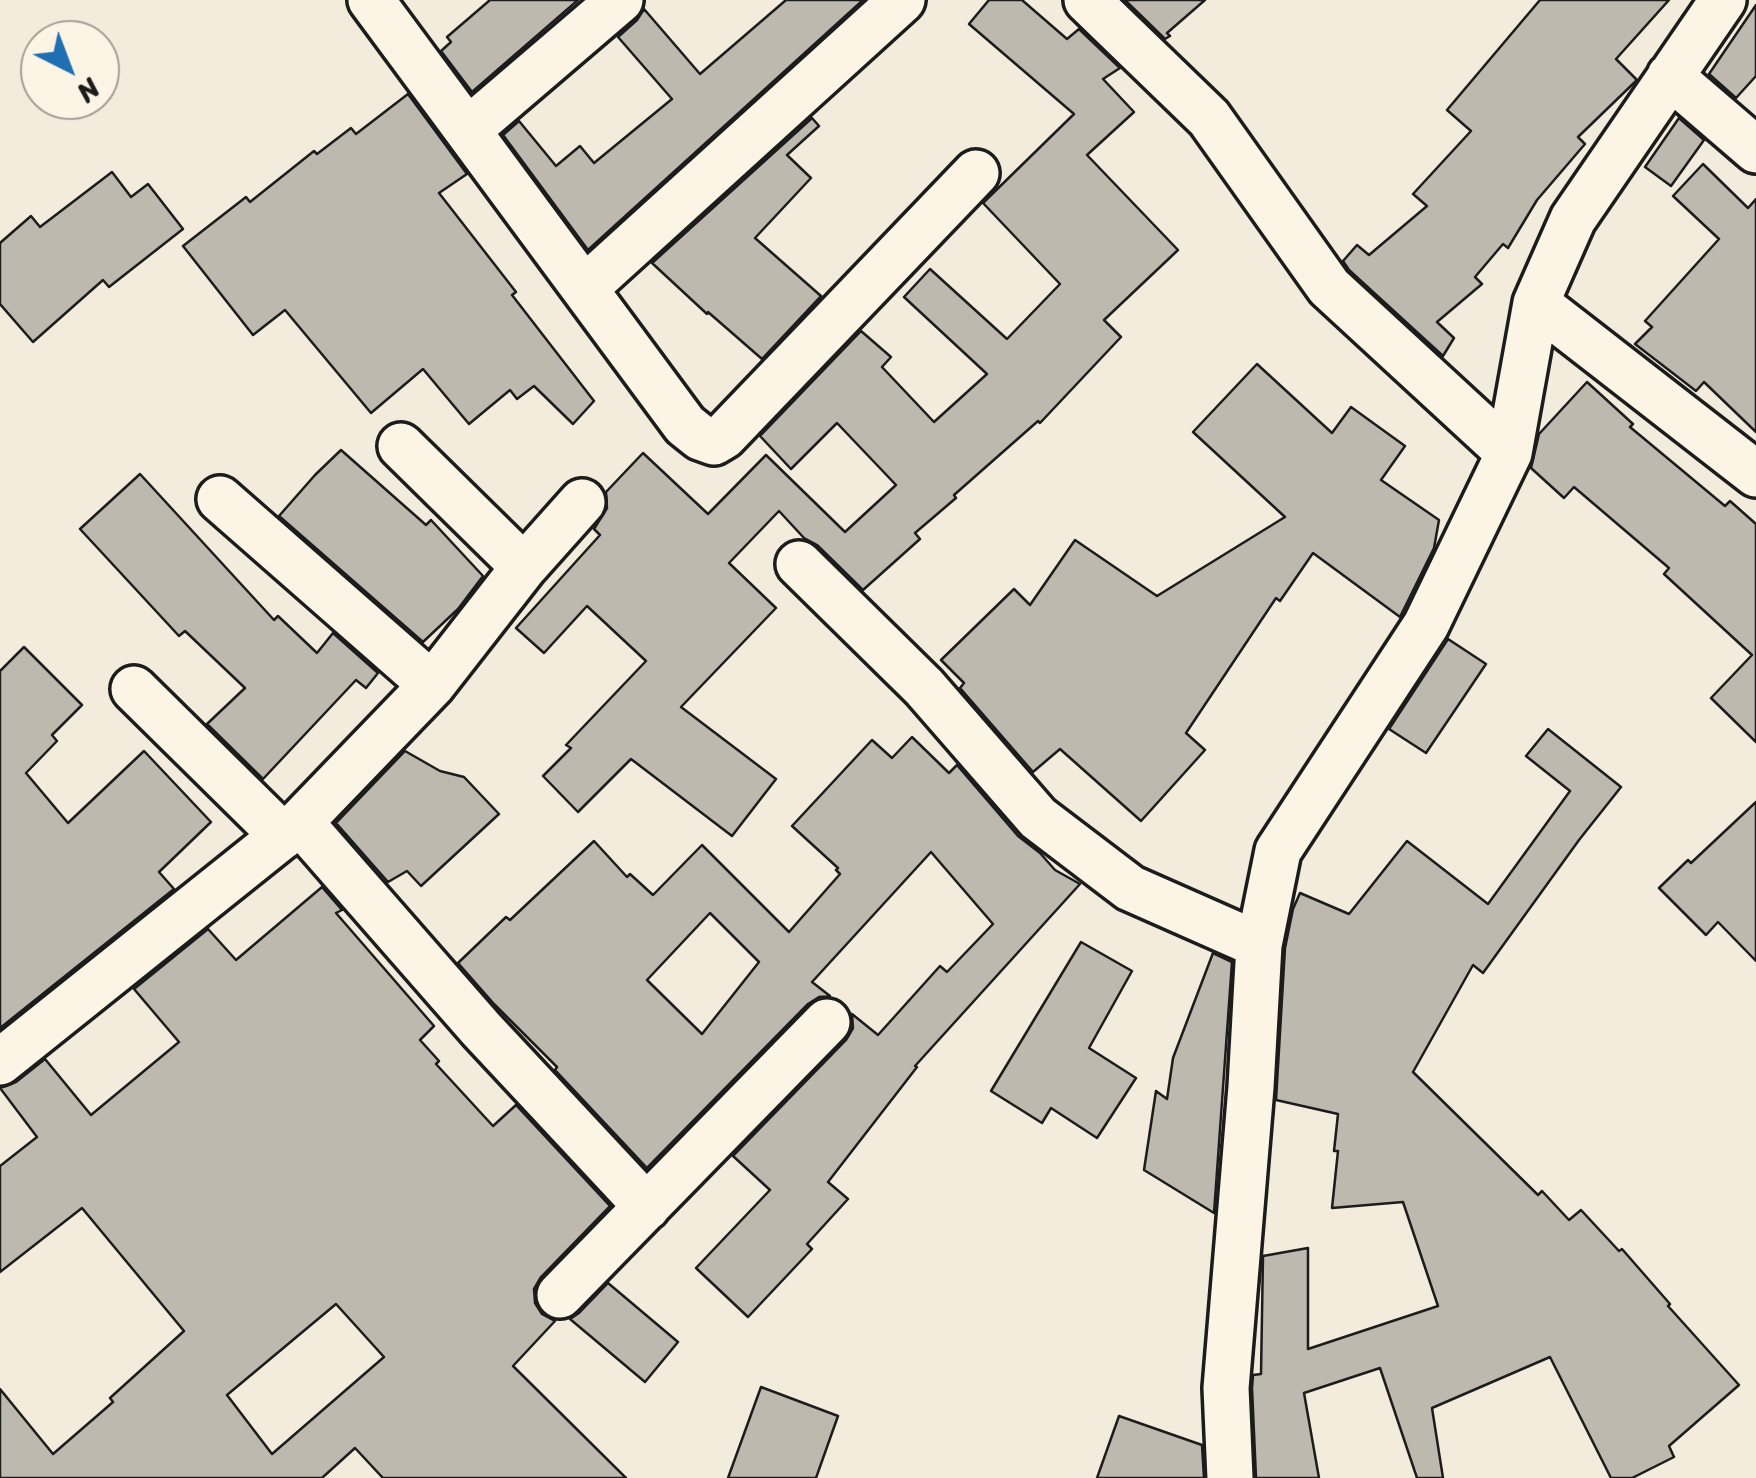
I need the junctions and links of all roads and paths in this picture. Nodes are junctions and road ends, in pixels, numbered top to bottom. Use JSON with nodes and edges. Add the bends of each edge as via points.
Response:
{"nodes":[{"id":1,"x":371,"y":0,"type":"edge"},
{"id":2,"x":620,"y":0,"type":"edge"},
{"id":3,"x":902,"y":0,"type":"edge"},
{"id":4,"x":1087,"y":0,"type":"edge"},
{"id":5,"x":1723,"y":0,"type":"edge"},
{"id":6,"x":1670,"y":76,"type":"junction"},
{"id":7,"x":468,"y":130,"type":"junction"},
{"id":8,"x":1756,"y":150,"type":"edge"},
{"id":9,"x":976,"y":173,"type":"dead end"},
{"id":10,"x":586,"y":288,"type":"junction"},
{"id":11,"x":1536,"y":302,"type":"junction"},
{"id":12,"x":400,"y":446,"type":"dead end"},
{"id":13,"x":1509,"y":453,"type":"junction"},
{"id":14,"x":1756,"y":474,"type":"edge"},
{"id":15,"x":220,"y":499,"type":"dead end"},
{"id":16,"x":582,"y":502,"type":"dead end"},
{"id":17,"x":799,"y":564,"type":"dead end"},
{"id":18,"x":524,"y":567,"type":"junction"},
{"id":19,"x":432,"y":685,"type":"junction"},
{"id":20,"x":134,"y":689,"type":"dead end"},
{"id":21,"x":291,"y":829,"type":"junction"},
{"id":22,"x":1259,"y":945,"type":"junction"},
{"id":23,"x":826,"y":1022,"type":"dead end"},
{"id":24,"x":0,"y":1062,"type":"edge"},
{"id":25,"x":647,"y":1207,"type":"junction"},
{"id":26,"x":560,"y":1295,"type":"dead end"},
{"id":27,"x":1230,"y":1478,"type":"edge"}],
"edges":[{"from":1,"to":7,"type":"street"},
{"from":2,"to":7,"type":"street"},
{"from":3,"to":10,"type":"street"},
{"from":4,"to":13,"type":"street","via":[[1209,118],[1329,287]]},
{"from":5,"to":6,"type":"street"},
{"from":6,"to":8,"type":"street"},
{"from":6,"to":11,"type":"street","via":[[1573,218]]},
{"from":7,"to":10,"type":"street"},
{"from":9,"to":10,"type":"street","via":[[714,442],[685,425]]},
{"from":11,"to":13,"type":"street"},
{"from":11,"to":14,"type":"street"},
{"from":12,"to":18,"type":"street"},
{"from":13,"to":22,"type":"street","via":[[1426,625],[1278,851]]},
{"from":15,"to":19,"type":"street"},
{"from":16,"to":18,"type":"street"},
{"from":17,"to":22,"type":"street","via":[[924,686],[1038,818],[1130,888]]},
{"from":18,"to":19,"type":"street"},
{"from":19,"to":21,"type":"street"},
{"from":20,"to":21,"type":"street"},
{"from":21,"to":24,"type":"street"},
{"from":21,"to":25,"type":"street"},
{"from":22,"to":27,"type":"street","via":[[1226,1388]]},
{"from":23,"to":25,"type":"street"},
{"from":25,"to":26,"type":"street"}]}
